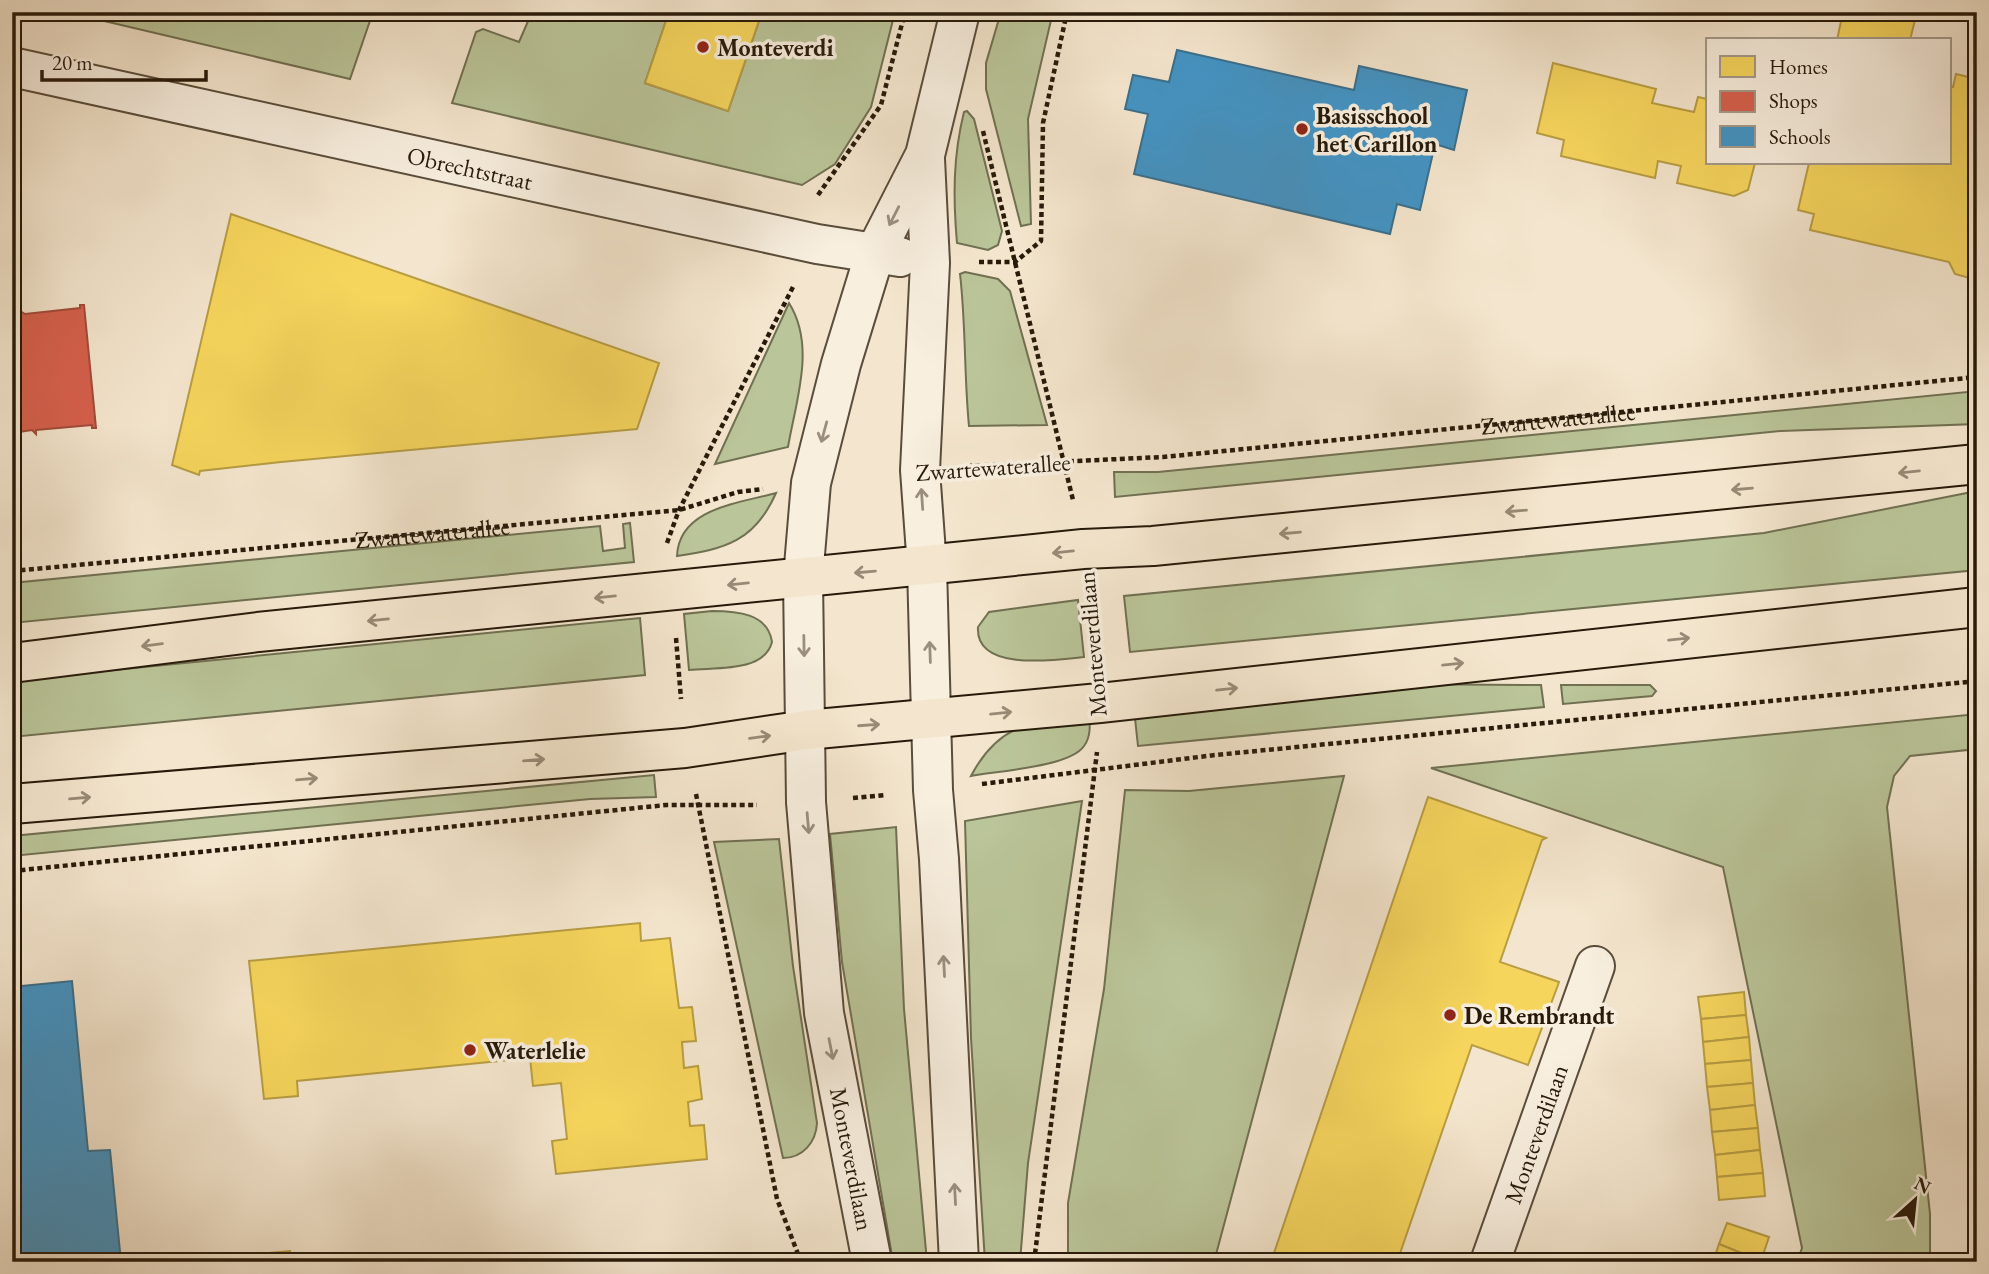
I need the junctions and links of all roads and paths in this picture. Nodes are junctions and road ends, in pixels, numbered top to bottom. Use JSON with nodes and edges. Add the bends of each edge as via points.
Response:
{"nodes":[{"id":1,"x":905,"y":12,"type":"edge"},
{"id":2,"x":960,"y":12,"type":"edge"},
{"id":3,"x":1067,"y":12,"type":"edge"},
{"id":4,"x":12,"y":67,"type":"edge"},
{"id":5,"x":983,"y":129,"type":"dead end"},
{"id":6,"x":925,"y":155,"type":"junction"},
{"id":7,"x":817,"y":244,"type":"junction"},
{"id":8,"x":875,"y":253,"type":"junction"},
{"id":9,"x":1015,"y":262,"type":"junction"},
{"id":10,"x":930,"y":263,"type":"junction"},
{"id":11,"x":1977,"y":377,"type":"edge"},
{"id":12,"x":1066,"y":462,"type":"junction"},
{"id":13,"x":1977,"y":464,"type":"edge"},
{"id":14,"x":920,"y":470,"type":"junction"},
{"id":15,"x":811,"y":483,"type":"junction"},
{"id":16,"x":1083,"y":549,"type":"junction"},
{"id":17,"x":927,"y":567,"type":"junction"},
{"id":18,"x":12,"y":571,"type":"edge"},
{"id":19,"x":803,"y":578,"type":"junction"},
{"id":20,"x":1977,"y":607,"type":"edge"},
{"id":21,"x":12,"y":663,"type":"edge"},
{"id":22,"x":1977,"y":681,"type":"edge"},
{"id":23,"x":1100,"y":703,"type":"junction"},
{"id":24,"x":933,"y":720,"type":"junction"},
{"id":25,"x":806,"y":730,"type":"junction"},
{"id":26,"x":1094,"y":769,"type":"junction"},
{"id":27,"x":933,"y":790,"type":"junction"},
{"id":28,"x":806,"y":802,"type":"junction"},
{"id":29,"x":12,"y":804,"type":"edge"},
{"id":30,"x":12,"y":871,"type":"edge"},
{"id":31,"x":1595,"y":966,"type":"dead end"},
{"id":32,"x":872,"y":1262,"type":"edge"},
{"id":33,"x":959,"y":1262,"type":"edge"},
{"id":34,"x":1034,"y":1262,"type":"edge"},
{"id":35,"x":1490,"y":1262,"type":"edge"}],
"edges":[{"from":1,"to":7,"type":"path","via":[[881,105],[811,204]]},
{"from":2,"to":6,"type":"street","name":"Monteverdilaan"},
{"from":3,"to":9,"type":"path","via":[[1043,123],[1041,241]]},
{"from":4,"to":7,"type":"street","name":"Obrechtstraat"},
{"from":5,"to":9,"type":"path","name":"Monteverdilaan"},
{"from":6,"to":8,"type":"street","name":"Monteverdilaan","one_way":true},
{"from":6,"to":10,"type":"street","name":"Monteverdilaan"},
{"from":7,"to":8,"type":"street","name":"Obrechtstraat"},
{"from":8,"to":10,"type":"street","name":"Obrechtstraat"},
{"from":8,"to":15,"type":"street","name":"Monteverdilaan","one_way":true},
{"from":9,"to":12,"type":"path","name":"Monteverdilaan"},
{"from":10,"to":14,"type":"street","name":"Monteverdilaan"},
{"from":11,"to":12,"type":"path","name":"Zwartewaterallee","via":[[1176,456]]},
{"from":12,"to":14,"type":"path","name":"Zwartewaterallee"},
{"from":12,"to":16,"type":"path","name":"Monteverdilaan"},
{"from":13,"to":16,"type":"main road","one_way":true,"via":[[1194,542]]},
{"from":17,"to":14,"type":"street","name":"Monteverdilaan","one_way":true},
{"from":15,"to":18,"type":"path","name":"Zwartewaterallee","via":[[738,492],[679,510]]},
{"from":15,"to":19,"type":"street","name":"Monteverdilaan"},
{"from":16,"to":17,"type":"main road","one_way":true},
{"from":16,"to":23,"type":"path","name":"Monteverdilaan"},
{"from":17,"to":19,"type":"main road","one_way":true},
{"from":24,"to":17,"type":"street","name":"Monteverdilaan","one_way":true},
{"from":19,"to":21,"type":"main road","one_way":true,"via":[[258,632]]},
{"from":19,"to":25,"type":"street","name":"Monteverdilaan","one_way":true},
{"from":23,"to":20,"type":"main road","one_way":true},
{"from":22,"to":26,"type":"path"},
{"from":24,"to":23,"type":"main road","one_way":true},
{"from":23,"to":26,"type":"path","name":"Monteverdilaan"},
{"from":25,"to":24,"type":"main road","one_way":true},
{"from":24,"to":27,"type":"street","name":"Monteverdilaan"},
{"from":25,"to":28,"type":"street","name":"Monteverdilaan"},
{"from":29,"to":25,"type":"main road","one_way":true,"via":[[685,748]]},
{"from":26,"to":27,"type":"path"},
{"from":26,"to":34,"type":"path","name":"Monteverdilaan"},
{"from":27,"to":28,"type":"path"},
{"from":33,"to":27,"type":"street","name":"Monteverdilaan","one_way":true},
{"from":28,"to":30,"type":"path","via":[[737,807],[666,805]]},
{"from":28,"to":32,"type":"street","name":"Monteverdilaan","one_way":true,"via":[[824,1013]]},
{"from":31,"to":35,"type":"street","name":"Monteverdilaan"}]}
